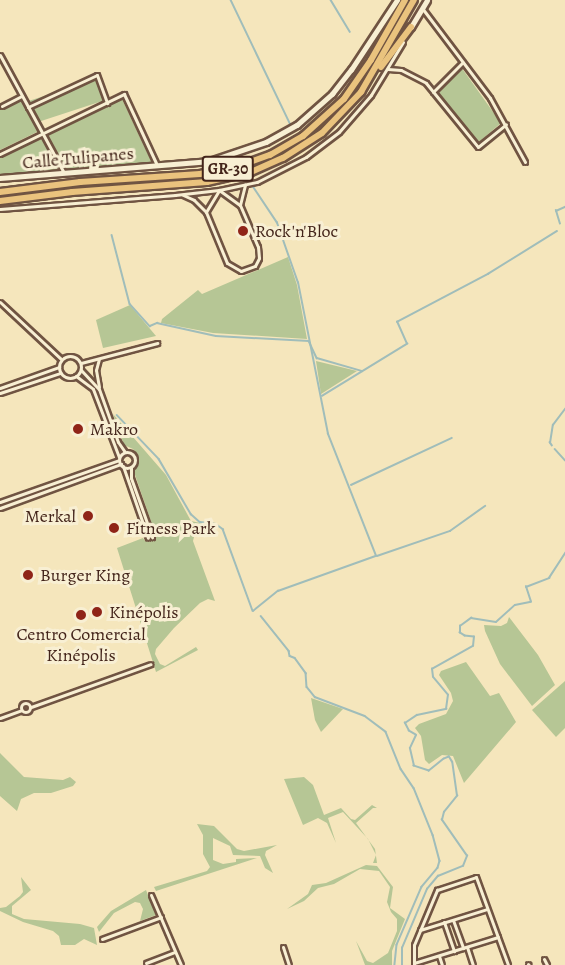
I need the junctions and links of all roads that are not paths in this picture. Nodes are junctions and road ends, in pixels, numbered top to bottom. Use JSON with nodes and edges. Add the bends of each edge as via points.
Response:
{"nodes":[{"id":1,"x":397,"y":0,"type":"edge"},
{"id":2,"x":405,"y":0,"type":"edge"},
{"id":3,"x":414,"y":0,"type":"edge"},
{"id":4,"x":427,"y":0,"type":"edge"},
{"id":5,"x":422,"y":8,"type":"junction"},
{"id":6,"x":411,"y":27,"type":"junction"},
{"id":7,"x":0,"y":55,"type":"edge"},
{"id":8,"x":396,"y":56,"type":"junction"},
{"id":9,"x":1,"y":60,"type":"edge"},
{"id":10,"x":462,"y":62,"type":"junction"},
{"id":11,"x":389,"y":68,"type":"junction"},
{"id":12,"x":401,"y":70,"type":"junction"},
{"id":13,"x":373,"y":73,"type":"junction"},
{"id":14,"x":434,"y":92,"type":"junction"},
{"id":15,"x":22,"y":96,"type":"junction"},
{"id":16,"x":107,"y":103,"type":"junction"},
{"id":17,"x":2,"y":106,"type":"dead end"},
{"id":18,"x":28,"y":107,"type":"junction"},
{"id":19,"x":506,"y":124,"type":"junction"},
{"id":20,"x":43,"y":133,"type":"junction"},
{"id":21,"x":0,"y":154,"type":"edge"},
{"id":22,"x":525,"y":162,"type":"dead end"},
{"id":23,"x":157,"y":165,"type":"junction"},
{"id":24,"x":64,"y":173,"type":"junction"},
{"id":25,"x":0,"y":178,"type":"edge"},
{"id":26,"x":245,"y":185,"type":"junction"},
{"id":27,"x":219,"y":190,"type":"junction"},
{"id":28,"x":0,"y":192,"type":"edge"},
{"id":29,"x":181,"y":194,"type":"junction"},
{"id":30,"x":0,"y":201,"type":"edge"},
{"id":31,"x":240,"y":205,"type":"junction"},
{"id":32,"x":0,"y":209,"type":"edge"},
{"id":33,"x":206,"y":212,"type":"junction"},
{"id":34,"x":0,"y":302,"type":"edge"},
{"id":35,"x":157,"y":343,"type":"dead end"},
{"id":36,"x":61,"y":359,"type":"junction"},
{"id":37,"x":99,"y":359,"type":"junction"},
{"id":38,"x":81,"y":363,"type":"junction"},
{"id":39,"x":58,"y":367,"type":"junction"},
{"id":40,"x":81,"y":370,"type":"junction"},
{"id":41,"x":60,"y":373,"type":"junction"},
{"id":42,"x":76,"y":376,"type":"junction"},
{"id":43,"x":0,"y":388,"type":"edge"},
{"id":44,"x":99,"y":389,"type":"junction"},
{"id":45,"x":0,"y":393,"type":"edge"},
{"id":46,"x":125,"y":452,"type":"junction"},
{"id":47,"x":119,"y":458,"type":"junction"},
{"id":48,"x":122,"y":465,"type":"junction"},
{"id":49,"x":130,"y":467,"type":"junction"},
{"id":50,"x":0,"y":502,"type":"edge"},
{"id":51,"x":0,"y":507,"type":"edge"},
{"id":52,"x":148,"y":532,"type":"junction"},
{"id":53,"x":150,"y":538,"type":"dead end"},
{"id":54,"x":152,"y":664,"type":"dead end"},
{"id":55,"x":0,"y":717,"type":"edge"},
{"id":56,"x":151,"y":895,"type":"dead end"},
{"id":57,"x":487,"y":909,"type":"junction"},
{"id":58,"x":161,"y":918,"type":"junction"},
{"id":59,"x":453,"y":920,"type":"junction"},
{"id":60,"x":444,"y":922,"type":"junction"},
{"id":61,"x":420,"y":930,"type":"junction"},
{"id":62,"x":498,"y":937,"type":"junction"},
{"id":63,"x":102,"y":939,"type":"dead end"},
{"id":64,"x":283,"y":947,"type":"dead end"},
{"id":65,"x":465,"y":948,"type":"junction"},
{"id":66,"x":175,"y":951,"type":"junction"},
{"id":67,"x":454,"y":951,"type":"junction"},
{"id":68,"x":439,"y":956,"type":"junction"},
{"id":69,"x":544,"y":958,"type":"dead end"},
{"id":70,"x":146,"y":963,"type":"dead end"},
{"id":71,"x":414,"y":964,"type":"edge"},
{"id":72,"x":181,"y":965,"type":"edge"},
{"id":73,"x":289,"y":965,"type":"edge"},
{"id":74,"x":442,"y":965,"type":"edge"},
{"id":75,"x":473,"y":965,"type":"edge"},
{"id":76,"x":508,"y":965,"type":"edge"},
{"id":77,"x":547,"y":965,"type":"edge"}],
"edges":[{"from":1,"to":23,"type":"street","name":"Calle Tulipanes","via":[[342,82],[297,125],[266,142],[219,159]]},
{"from":2,"to":28,"type":"highway","number":"GR-30","via":[[344,99],[303,136],[270,155],[200,174]]},
{"from":3,"to":13,"type":"highway","number":"GR-30"},
{"from":4,"to":5,"type":"street"},
{"from":5,"to":6,"type":"street"},
{"from":5,"to":10,"type":"street"},
{"from":6,"to":8,"type":"street"},
{"from":6,"to":13,"type":"highway"},
{"from":7,"to":9,"type":"street"},
{"from":8,"to":11,"type":"street"},
{"from":8,"to":12,"type":"street"},
{"from":9,"to":15,"type":"street"},
{"from":10,"to":14,"type":"street"},
{"from":10,"to":19,"type":"street"},
{"from":11,"to":12,"type":"street"},
{"from":11,"to":26,"type":"street","via":[[356,114],[320,148],[276,174]]},
{"from":12,"to":14,"type":"street","via":[[426,83]]},
{"from":13,"to":30,"type":"highway","number":"GR-30","via":[[345,111],[322,133],[251,172],[184,185]]},
{"from":14,"to":19,"type":"street","via":[[478,147]]},
{"from":15,"to":17,"type":"street"},
{"from":15,"to":18,"type":"street"},
{"from":16,"to":18,"type":"street","via":[[97,75]]},
{"from":16,"to":20,"type":"street"},
{"from":16,"to":23,"type":"street","via":[[124,94]]},
{"from":18,"to":20,"type":"street"},
{"from":19,"to":22,"type":"street"},
{"from":20,"to":21,"type":"street"},
{"from":20,"to":24,"type":"street"},
{"from":23,"to":24,"type":"street","name":"Calle Tulipanes"},
{"from":24,"to":25,"type":"street","name":"Calle Tulipanes"},
{"from":26,"to":27,"type":"street"},
{"from":26,"to":31,"type":"street"},
{"from":27,"to":29,"type":"street"},
{"from":27,"to":31,"type":"street"},
{"from":27,"to":33,"type":"street"},
{"from":29,"to":32,"type":"street"},
{"from":29,"to":33,"type":"street"},
{"from":31,"to":33,"type":"street","via":[[259,258],[255,266],[241,271],[227,263]]},
{"from":34,"to":36,"type":"street"},
{"from":35,"to":37,"type":"street"},
{"from":36,"to":38,"type":"street","via":[[71,356]]},
{"from":36,"to":39,"type":"street"},
{"from":37,"to":38,"type":"street"},
{"from":37,"to":44,"type":"street"},
{"from":38,"to":40,"type":"street"},
{"from":39,"to":41,"type":"street"},
{"from":39,"to":43,"type":"street"},
{"from":40,"to":42,"type":"street"},
{"from":40,"to":44,"type":"street"},
{"from":41,"to":42,"type":"street","via":[[66,378]]},
{"from":41,"to":45,"type":"street"},
{"from":42,"to":47,"type":"street","via":[[93,389]]},
{"from":44,"to":46,"type":"street"},
{"from":46,"to":47,"type":"street"},
{"from":46,"to":49,"type":"street","via":[[134,458]]},
{"from":47,"to":48,"type":"street"},
{"from":47,"to":50,"type":"street"},
{"from":48,"to":49,"type":"street"},
{"from":48,"to":51,"type":"street"},
{"from":48,"to":52,"type":"street"},
{"from":49,"to":52,"type":"street"},
{"from":52,"to":53,"type":"street"},
{"from":54,"to":55,"type":"street","via":[[31,707],[29,712],[22,710]]},
{"from":56,"to":58,"type":"street"},
{"from":57,"to":59,"type":"street"},
{"from":57,"to":61,"type":"street","via":[[476,877],[437,890]]},
{"from":57,"to":62,"type":"street"},
{"from":58,"to":63,"type":"street"},
{"from":58,"to":66,"type":"street"},
{"from":59,"to":60,"type":"street"},
{"from":59,"to":65,"type":"street"},
{"from":60,"to":61,"type":"street"},
{"from":60,"to":67,"type":"street"},
{"from":61,"to":71,"type":"street","via":[[414,945]]},
{"from":62,"to":65,"type":"street"},
{"from":62,"to":76,"type":"street"},
{"from":64,"to":73,"type":"street"},
{"from":65,"to":67,"type":"street"},
{"from":65,"to":75,"type":"street"},
{"from":66,"to":70,"type":"street"},
{"from":66,"to":72,"type":"street"},
{"from":67,"to":68,"type":"street"},
{"from":68,"to":71,"type":"street"},
{"from":68,"to":74,"type":"street"},
{"from":69,"to":77,"type":"street"}]}
